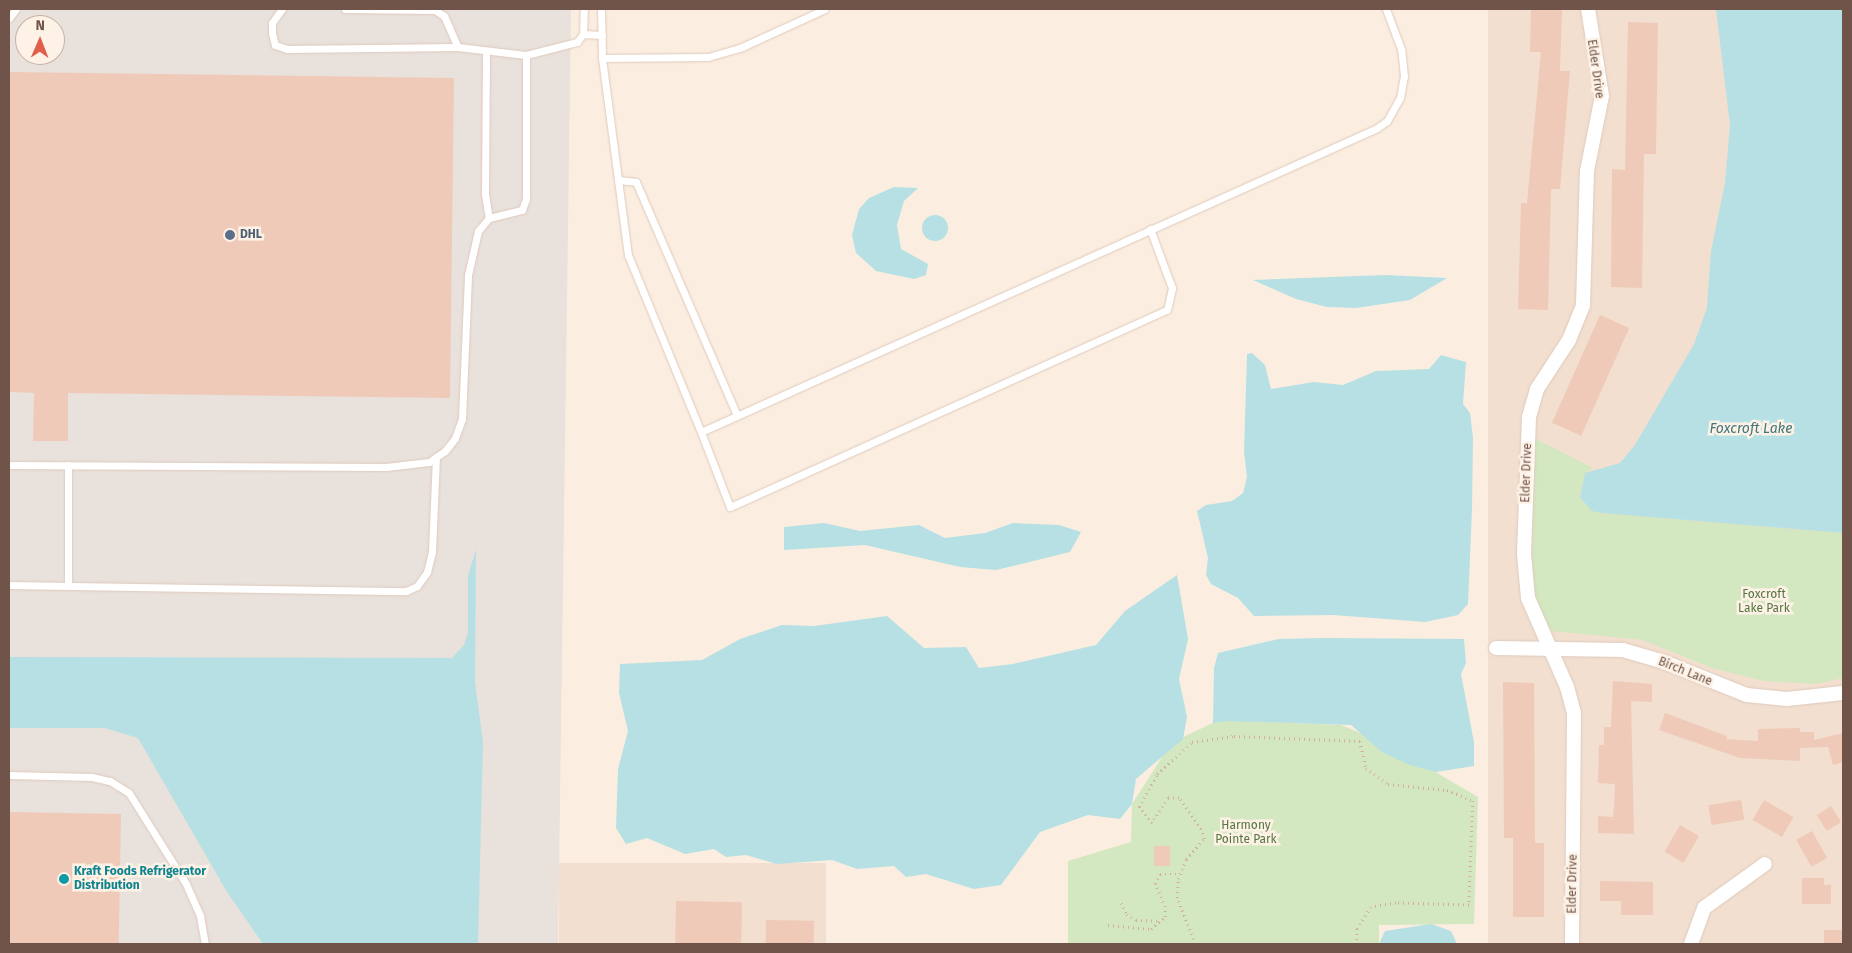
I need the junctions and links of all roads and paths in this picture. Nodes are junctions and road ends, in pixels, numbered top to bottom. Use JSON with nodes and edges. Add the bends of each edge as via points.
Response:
{"nodes":[{"id":1,"x":16,"y":9,"type":"edge"},
{"id":2,"x":282,"y":9,"type":"edge"},
{"id":3,"x":345,"y":9,"type":"edge"},
{"id":4,"x":584,"y":9,"type":"edge"},
{"id":5,"x":601,"y":9,"type":"edge"},
{"id":6,"x":825,"y":9,"type":"edge"},
{"id":7,"x":1386,"y":9,"type":"edge"},
{"id":8,"x":1588,"y":9,"type":"edge"},
{"id":9,"x":9,"y":18,"type":"edge"},
{"id":10,"x":583,"y":34,"type":"junction"},
{"id":11,"x":602,"y":35,"type":"junction"},
{"id":12,"x":458,"y":47,"type":"junction"},
{"id":13,"x":486,"y":52,"type":"junction"},
{"id":14,"x":526,"y":55,"type":"junction"},
{"id":15,"x":602,"y":58,"type":"junction"},
{"id":16,"x":618,"y":180,"type":"junction"},
{"id":17,"x":489,"y":218,"type":"junction"},
{"id":18,"x":1150,"y":229,"type":"junction"},
{"id":19,"x":737,"y":415,"type":"junction"},
{"id":20,"x":701,"y":432,"type":"junction"},
{"id":21,"x":436,"y":457,"type":"junction"},
{"id":22,"x":9,"y":465,"type":"edge"},
{"id":23,"x":68,"y":465,"type":"junction"},
{"id":24,"x":9,"y":584,"type":"edge"},
{"id":25,"x":68,"y":584,"type":"junction"},
{"id":26,"x":1546,"y":647,"type":"junction"},
{"id":27,"x":1496,"y":648,"type":"dead end"},
{"id":28,"x":1843,"y":693,"type":"edge"},
{"id":29,"x":9,"y":775,"type":"edge"},
{"id":30,"x":1765,"y":864,"type":"dead end"},
{"id":31,"x":1180,"y":874,"type":"junction"},
{"id":32,"x":1121,"y":903,"type":"dead end"},
{"id":33,"x":1160,"y":922,"type":"junction"},
{"id":34,"x":1108,"y":924,"type":"dead end"},
{"id":35,"x":205,"y":944,"type":"edge"},
{"id":36,"x":1195,"y":944,"type":"edge"},
{"id":37,"x":1356,"y":944,"type":"edge"},
{"id":38,"x":1572,"y":944,"type":"edge"},
{"id":39,"x":1691,"y":944,"type":"edge"}],
"edges":[{"from":1,"to":9,"type":"lane"},
{"from":2,"to":12,"type":"lane","via":[[272,23],[272,33],[275,45],[287,49]]},
{"from":3,"to":12,"type":"lane","via":[[436,10],[444,16]]},
{"from":4,"to":10,"type":"lane"},
{"from":5,"to":11,"type":"lane"},
{"from":6,"to":15,"type":"lane","via":[[717,55],[670,59]]},
{"from":7,"to":18,"type":"lane","via":[[1401,49],[1404,76],[1400,98],[1387,122]]},
{"from":8,"to":26,"type":"street","name":"Elder Drive","via":[[1602,96],[1587,171],[1583,305],[1569,340],[1537,389],[1529,417],[1524,554],[1528,598]]},
{"from":10,"to":11,"type":"lane"},
{"from":10,"to":14,"type":"lane","via":[[570,46]]},
{"from":11,"to":15,"type":"lane"},
{"from":12,"to":13,"type":"lane"},
{"from":13,"to":14,"type":"lane"},
{"from":13,"to":17,"type":"lane","via":[[484,194]]},
{"from":14,"to":17,"type":"lane","via":[[526,199],[522,210],[515,214]]},
{"from":15,"to":16,"type":"lane"},
{"from":16,"to":19,"type":"lane","via":[[636,182]]},
{"from":16,"to":20,"type":"lane","via":[[628,255]]},
{"from":17,"to":21,"type":"lane","via":[[478,231],[468,275],[462,419],[455,438]]},
{"from":18,"to":19,"type":"lane"},
{"from":18,"to":20,"type":"lane","via":[[1172,288],[1167,310],[1130,327],[730,507]]},
{"from":19,"to":20,"type":"lane"},
{"from":21,"to":23,"type":"lane","via":[[429,462],[386,467]]},
{"from":21,"to":25,"type":"lane","via":[[432,552],[427,572],[417,586],[406,591]]},
{"from":22,"to":23,"type":"lane"},
{"from":23,"to":25,"type":"lane"},
{"from":24,"to":25,"type":"lane"},
{"from":26,"to":27,"type":"street","name":"Birch Lane"},
{"from":26,"to":28,"type":"street","name":"Birch Lane","via":[[1623,650],[1664,662],[1747,695],[1787,699]]},
{"from":26,"to":38,"type":"street","name":"Elder Drive","via":[[1567,687],[1574,713]]},
{"from":29,"to":35,"type":"lane","via":[[92,777],[110,781],[129,793],[186,884],[200,916]]},
{"from":30,"to":39,"type":"street","via":[[1704,908]]},
{"from":31,"to":33,"type":"path","via":[[1160,874],[1155,884],[1166,907],[1165,917]]},
{"from":31,"to":36,"type":"path","via":[[1178,898]]},
{"from":31,"to":37,"type":"path","via":[[1186,859],[1204,839],[1201,829],[1179,798],[1168,798],[1152,823],[1139,807],[1157,774],[1192,742],[1234,736],[1360,741],[1366,768],[1388,784],[1447,790],[1473,801],[1470,905],[1385,903],[1371,907],[1357,929]]},
{"from":32,"to":33,"type":"path","via":[[1127,914],[1136,920]]},
{"from":33,"to":34,"type":"path","via":[[1145,931]]}]}
